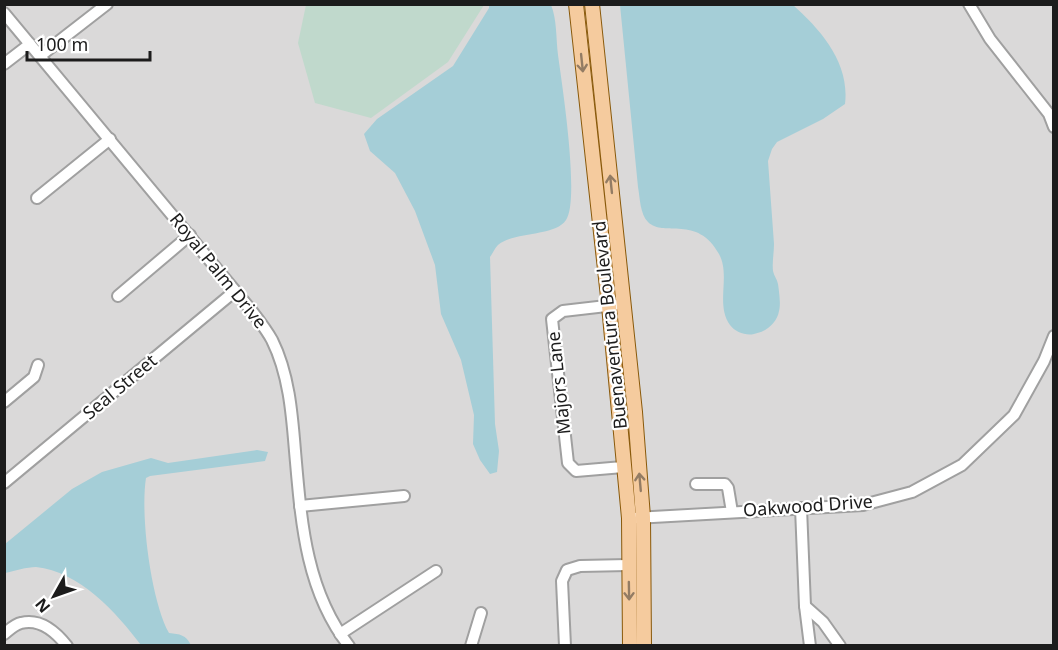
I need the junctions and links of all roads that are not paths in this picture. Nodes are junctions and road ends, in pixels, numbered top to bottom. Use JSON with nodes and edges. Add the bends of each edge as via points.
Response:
{"nodes":[{"id":1,"x":107,"y":4,"type":"edge"},
{"id":2,"x":576,"y":4,"type":"edge"},
{"id":3,"x":592,"y":4,"type":"edge"},
{"id":4,"x":969,"y":4,"type":"edge"},
{"id":5,"x":4,"y":13,"type":"edge"},
{"id":6,"x":30,"y":44,"type":"junction"},
{"id":7,"x":40,"y":56,"type":"junction"},
{"id":8,"x":4,"y":64,"type":"edge"},
{"id":9,"x":1053,"y":127,"type":"edge"},
{"id":10,"x":110,"y":139,"type":"junction"},
{"id":11,"x":37,"y":198,"type":"dead end"},
{"id":12,"x":190,"y":235,"type":"junction"},
{"id":13,"x":622,"y":284,"type":"junction"},
{"id":14,"x":607,"y":286,"type":"junction"},
{"id":15,"x":235,"y":291,"type":"junction"},
{"id":16,"x":118,"y":296,"type":"dead end"},
{"id":17,"x":624,"y":305,"type":"junction"},
{"id":18,"x":609,"y":306,"type":"junction"},
{"id":19,"x":1053,"y":336,"type":"edge"},
{"id":20,"x":38,"y":365,"type":"dead end"},
{"id":21,"x":4,"y":402,"type":"edge"},
{"id":22,"x":623,"y":467,"type":"junction"},
{"id":23,"x":4,"y":483,"type":"edge"},
{"id":24,"x":696,"y":484,"type":"dead end"},
{"id":25,"x":404,"y":496,"type":"dead end"},
{"id":26,"x":300,"y":506,"type":"junction"},
{"id":27,"x":801,"y":508,"type":"junction"},
{"id":28,"x":732,"y":512,"type":"junction"},
{"id":29,"x":636,"y":518,"type":"junction"},
{"id":30,"x":628,"y":565,"type":"junction"},
{"id":31,"x":436,"y":571,"type":"dead end"},
{"id":32,"x":805,"y":606,"type":"junction"},
{"id":33,"x":481,"y":614,"type":"dead end"},
{"id":34,"x":4,"y":634,"type":"edge"},
{"id":35,"x":340,"y":634,"type":"junction"},
{"id":36,"x":68,"y":645,"type":"edge"},
{"id":37,"x":349,"y":645,"type":"edge"},
{"id":38,"x":471,"y":645,"type":"edge"},
{"id":39,"x":565,"y":645,"type":"edge"},
{"id":40,"x":630,"y":645,"type":"edge"},
{"id":41,"x":644,"y":645,"type":"edge"},
{"id":42,"x":810,"y":645,"type":"edge"},
{"id":43,"x":840,"y":645,"type":"edge"}],
"edges":[{"from":1,"to":7,"type":"street"},
{"from":2,"to":14,"type":"main road","name":"Buenaventura Boulevard","one_way":true},
{"from":13,"to":3,"type":"main road","name":"Buenaventura Boulevard","one_way":true},
{"from":4,"to":9,"type":"street","via":[[990,39],[1049,114]]},
{"from":5,"to":6,"type":"street","name":"Royal Palm Drive"},
{"from":6,"to":7,"type":"street","name":"Royal Palm Drive"},
{"from":6,"to":8,"type":"street"},
{"from":7,"to":10,"type":"street","name":"Royal Palm Drive"},
{"from":10,"to":11,"type":"street"},
{"from":10,"to":12,"type":"street","name":"Royal Palm Drive"},
{"from":12,"to":15,"type":"street","name":"Royal Palm Drive"},
{"from":12,"to":16,"type":"street"},
{"from":13,"to":14,"type":"street"},
{"from":13,"to":17,"type":"main road","name":"Buenaventura Boulevard"},
{"from":14,"to":18,"type":"main road","name":"Buenaventura Boulevard"},
{"from":15,"to":23,"type":"street","name":"Seal Street"},
{"from":15,"to":26,"type":"street","name":"Royal Palm Drive","via":[[272,340],[283,371],[292,409]]},
{"from":17,"to":18,"type":"street","name":"Majors Lane"},
{"from":29,"to":17,"type":"main road","name":"Buenaventura Boulevard","one_way":true},
{"from":18,"to":22,"type":"main road","name":"Buenaventura Boulevard"},
{"from":18,"to":22,"type":"street","name":"Majors Lane","via":[[563,311],[552,319],[568,463],[576,471]]},
{"from":19,"to":27,"type":"street","name":"Oakwood Drive","via":[[1014,415],[962,465],[912,492],[863,505]]},
{"from":20,"to":21,"type":"street","via":[[34,377]]},
{"from":22,"to":29,"type":"main road","name":"Buenaventura Boulevard"},
{"from":24,"to":28,"type":"street","via":[[725,484]]},
{"from":25,"to":26,"type":"street"},
{"from":26,"to":35,"type":"street","name":"Royal Palm Drive","via":[[311,571],[323,605]]},
{"from":27,"to":28,"type":"street","name":"Oakwood Drive"},
{"from":27,"to":32,"type":"street"},
{"from":28,"to":29,"type":"street","name":"Oakwood Drive"},
{"from":29,"to":30,"type":"main road","name":"Buenaventura Boulevard"},
{"from":29,"to":41,"type":"main road","name":"Buenaventura Boulevard"},
{"from":30,"to":39,"type":"street","via":[[567,570],[562,581]]},
{"from":30,"to":40,"type":"main road","name":"Buenaventura Boulevard","one_way":true},
{"from":31,"to":35,"type":"street"},
{"from":32,"to":42,"type":"street"},
{"from":32,"to":43,"type":"street"},
{"from":33,"to":38,"type":"street"},
{"from":34,"to":36,"type":"street","via":[[20,623],[39,623]]},
{"from":35,"to":37,"type":"street","name":"Royal Palm Drive"}]}
